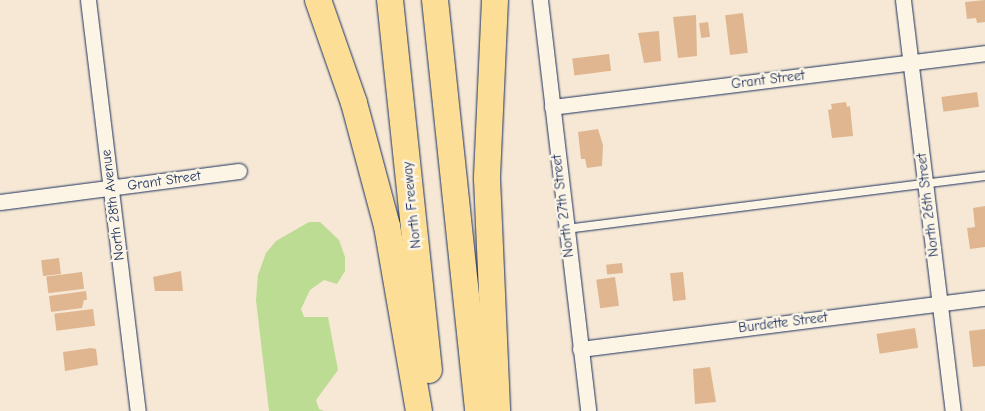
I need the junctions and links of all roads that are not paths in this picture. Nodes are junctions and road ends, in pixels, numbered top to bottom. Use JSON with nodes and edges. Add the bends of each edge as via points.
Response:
{"nodes":[{"id":1,"x":88,"y":0,"type":"edge"},
{"id":2,"x":318,"y":0,"type":"edge"},
{"id":3,"x":390,"y":0,"type":"edge"},
{"id":4,"x":435,"y":0,"type":"edge"},
{"id":5,"x":495,"y":0,"type":"edge"},
{"id":6,"x":540,"y":0,"type":"edge"},
{"id":7,"x":903,"y":0,"type":"edge"},
{"id":8,"x":985,"y":53,"type":"edge"},
{"id":9,"x":910,"y":62,"type":"junction"},
{"id":10,"x":552,"y":107,"type":"junction"},
{"id":11,"x":238,"y":171,"type":"dead end"},
{"id":12,"x":985,"y":176,"type":"edge"},
{"id":13,"x":925,"y":183,"type":"junction"},
{"id":14,"x":111,"y":188,"type":"junction"},
{"id":15,"x":0,"y":202,"type":"edge"},
{"id":16,"x":566,"y":229,"type":"junction"},
{"id":17,"x":985,"y":298,"type":"edge"},
{"id":18,"x":940,"y":303,"type":"junction"},
{"id":19,"x":580,"y":348,"type":"junction"},
{"id":20,"x":138,"y":411,"type":"edge"},
{"id":21,"x":419,"y":411,"type":"edge"},
{"id":22,"x":434,"y":411,"type":"edge"},
{"id":23,"x":478,"y":411,"type":"edge"},
{"id":24,"x":497,"y":411,"type":"edge"},
{"id":25,"x":588,"y":411,"type":"edge"},
{"id":26,"x":953,"y":411,"type":"edge"}],
"edges":[{"from":1,"to":14,"type":"street","name":"North 28th Avenue"},
{"from":2,"to":21,"type":"highway","via":[[354,102],[388,226]]},
{"from":3,"to":22,"type":"highway","name":"North Freeway"},
{"from":4,"to":23,"type":"highway"},
{"from":5,"to":24,"type":"highway","via":[[487,196]]},
{"from":6,"to":10,"type":"street","name":"North 27th Street"},
{"from":7,"to":9,"type":"street","name":"North 26th Street"},
{"from":8,"to":9,"type":"street","name":"Grant Street"},
{"from":9,"to":10,"type":"street","name":"Grant Street"},
{"from":9,"to":13,"type":"street","name":"North 26th Street"},
{"from":10,"to":16,"type":"street","name":"North 27th Street"},
{"from":11,"to":14,"type":"street","name":"Grant Street"},
{"from":12,"to":13,"type":"lane"},
{"from":13,"to":16,"type":"lane"},
{"from":13,"to":18,"type":"street","name":"North 26th Street"},
{"from":14,"to":15,"type":"street","name":"Grant Street"},
{"from":14,"to":20,"type":"street","name":"North 28th Avenue"},
{"from":16,"to":19,"type":"street","name":"North 27th Street"},
{"from":17,"to":18,"type":"street","name":"Burdette Street"},
{"from":18,"to":19,"type":"street","name":"Burdette Street"},
{"from":18,"to":26,"type":"street","name":"North 26th Street"},
{"from":19,"to":25,"type":"street","name":"North 27th Street"}]}
